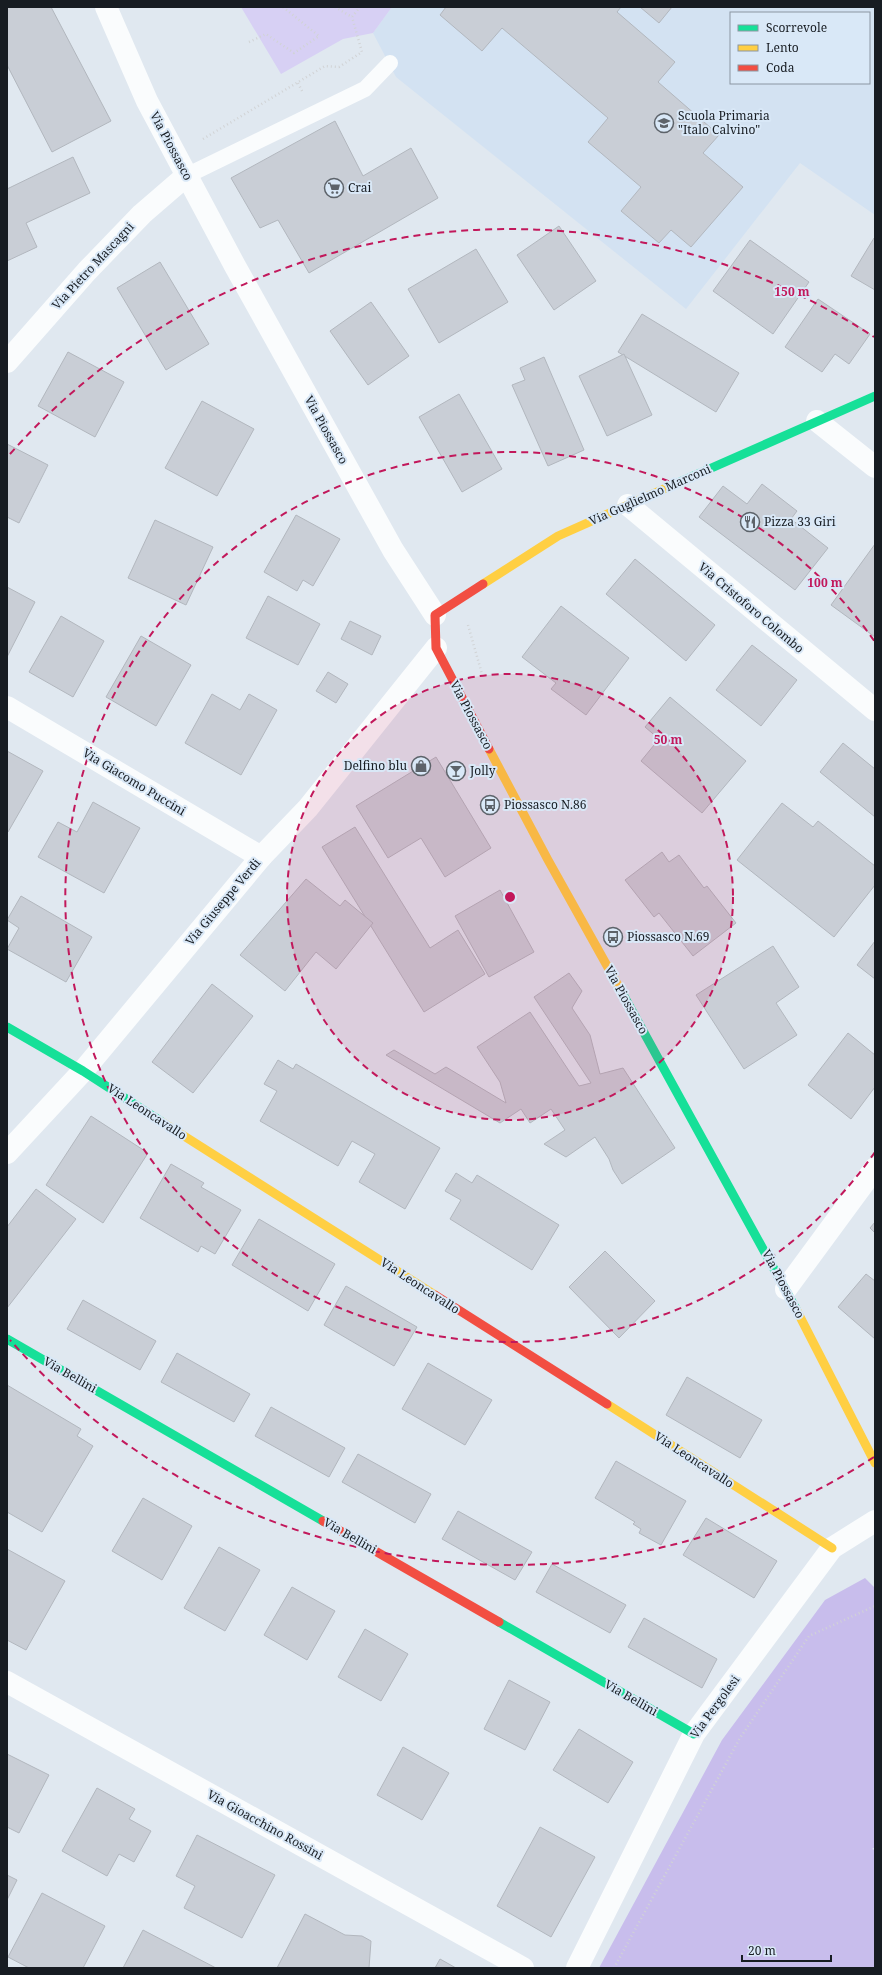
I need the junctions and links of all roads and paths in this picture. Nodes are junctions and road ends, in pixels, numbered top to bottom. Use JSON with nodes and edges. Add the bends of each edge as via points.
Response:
{"nodes":[{"id":1,"x":106,"y":7,"type":"edge"},
{"id":2,"x":283,"y":7,"type":"edge"},
{"id":3,"x":335,"y":7,"type":"edge"},
{"id":4,"x":360,"y":7,"type":"edge"},
{"id":5,"x":352,"y":16,"type":"junction"},
{"id":6,"x":249,"y":42,"type":"dead end"},
{"id":7,"x":390,"y":63,"type":"dead end"},
{"id":8,"x":199,"y":142,"type":"dead end"},
{"id":9,"x":186,"y":176,"type":"junction"},
{"id":10,"x":7,"y":362,"type":"edge"},
{"id":11,"x":875,"y":396,"type":"edge"},
{"id":12,"x":817,"y":421,"type":"junction"},
{"id":13,"x":875,"y":467,"type":"edge"},
{"id":14,"x":628,"y":505,"type":"junction"},
{"id":15,"x":435,"y":615,"type":"junction"},
{"id":16,"x":436,"y":648,"type":"junction"},
{"id":17,"x":7,"y":707,"type":"edge"},
{"id":18,"x":875,"y":710,"type":"edge"},
{"id":19,"x":260,"y":858,"type":"junction"},
{"id":20,"x":7,"y":1027,"type":"edge"},
{"id":21,"x":83,"y":1071,"type":"junction"},
{"id":22,"x":7,"y":1153,"type":"edge"},
{"id":23,"x":875,"y":1168,"type":"edge"},
{"id":24,"x":786,"y":1289,"type":"junction"},
{"id":25,"x":7,"y":1339,"type":"edge"},
{"id":26,"x":875,"y":1463,"type":"edge"},
{"id":27,"x":875,"y":1521,"type":"edge"},
{"id":28,"x":832,"y":1548,"type":"junction"},
{"id":29,"x":875,"y":1606,"type":"edge"},
{"id":30,"x":7,"y":1682,"type":"edge"},
{"id":31,"x":694,"y":1734,"type":"junction"},
{"id":32,"x":523,"y":1968,"type":"edge"},
{"id":33,"x":577,"y":1968,"type":"edge"},
{"id":34,"x":614,"y":1968,"type":"edge"}],
"edges":[{"from":1,"to":9,"type":"street","name":"Via Piossasco","via":[[147,101]]},
{"from":2,"to":6,"type":"path","via":[[319,36],[294,53],[266,34]]},
{"from":3,"to":5,"type":"path"},
{"from":4,"to":5,"type":"path"},
{"from":5,"to":8,"type":"path","via":[[362,52],[338,67],[325,66]]},
{"from":7,"to":9,"type":"lane","via":[[365,89]]},
{"from":9,"to":10,"type":"street","name":"Via Pietro Mascagni","via":[[142,214],[87,270]]},
{"from":9,"to":15,"type":"street","name":"Via Piossasco","via":[[393,550]]},
{"from":11,"to":12,"type":"street","name":"Via Guglielmo Marconi"},
{"from":12,"to":13,"type":"street"},
{"from":12,"to":14,"type":"street","name":"Via Guglielmo Marconi"},
{"from":14,"to":15,"type":"street","name":"Via Guglielmo Marconi","via":[[558,536]]},
{"from":14,"to":18,"type":"street","name":"Via Cristoforo Colombo"},
{"from":15,"to":16,"type":"street","name":"Via Piossasco"},
{"from":16,"to":19,"type":"street","name":"Via Giuseppe Verdi","via":[[308,808]]},
{"from":16,"to":24,"type":"street","name":"Via Piossasco","via":[[548,860]]},
{"from":17,"to":19,"type":"street","name":"Via Giacomo Puccini"},
{"from":19,"to":21,"type":"street","name":"Via Giuseppe Verdi"},
{"from":20,"to":21,"type":"street","name":"Via Leoncavallo"},
{"from":21,"to":22,"type":"street","name":"Via Giuseppe Verdi"},
{"from":21,"to":28,"type":"street","name":"Via Leoncavallo"},
{"from":23,"to":24,"type":"street"},
{"from":24,"to":26,"type":"street","name":"Via Piossasco"},
{"from":25,"to":31,"type":"street","name":"Via Bellini"},
{"from":27,"to":28,"type":"street","name":"Via Pergolesi"},
{"from":28,"to":31,"type":"street","name":"Via Pergolesi"},
{"from":29,"to":34,"type":"path","via":[[809,1636],[740,1738]]},
{"from":30,"to":32,"type":"street","name":"Via Gioacchino Rossini"},
{"from":31,"to":33,"type":"street","name":"Via Pergolesi"}]}
